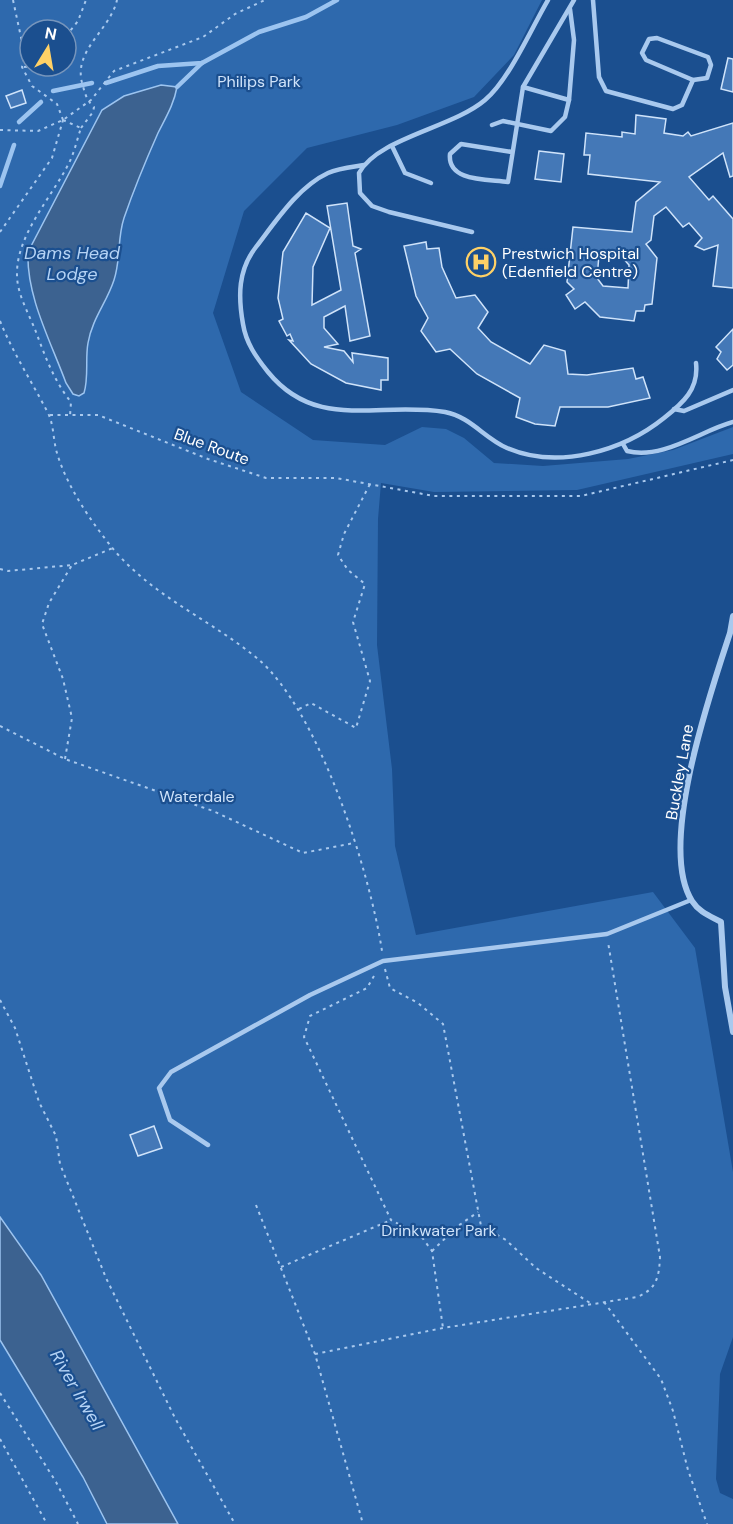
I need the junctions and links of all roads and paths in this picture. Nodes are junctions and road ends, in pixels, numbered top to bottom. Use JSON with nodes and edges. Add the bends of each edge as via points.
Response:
{"nodes":[{"id":1,"x":13,"y":0,"type":"edge"},
{"id":2,"x":86,"y":0,"type":"edge"},
{"id":3,"x":117,"y":0,"type":"edge"},
{"id":4,"x":265,"y":0,"type":"edge"},
{"id":5,"x":548,"y":0,"type":"edge"},
{"id":6,"x":574,"y":0,"type":"edge"},
{"id":7,"x":593,"y":0,"type":"edge"},
{"id":8,"x":570,"y":9,"type":"junction"},
{"id":9,"x":78,"y":21,"type":"edge"},
{"id":10,"x":18,"y":23,"type":"edge"},
{"id":11,"x":28,"y":78,"type":"edge"},
{"id":12,"x":693,"y":80,"type":"junction"},
{"id":13,"x":523,"y":87,"type":"junction"},
{"id":14,"x":569,"y":100,"type":"junction"},
{"id":15,"x":88,"y":102,"type":"junction"},
{"id":16,"x":63,"y":120,"type":"junction"},
{"id":17,"x":516,"y":124,"type":"junction"},
{"id":18,"x":492,"y":125,"type":"dead end"},
{"id":19,"x":81,"y":128,"type":"junction"},
{"id":20,"x":0,"y":130,"type":"edge"},
{"id":21,"x":392,"y":146,"type":"junction"},
{"id":22,"x":512,"y":152,"type":"junction"},
{"id":23,"x":364,"y":165,"type":"junction"},
{"id":24,"x":431,"y":183,"type":"dead end"},
{"id":25,"x":0,"y":232,"type":"edge"},
{"id":26,"x":472,"y":232,"type":"dead end"},
{"id":27,"x":0,"y":321,"type":"edge"},
{"id":28,"x":696,"y":363,"type":"dead end"},
{"id":29,"x":733,"y":390,"type":"edge"},
{"id":30,"x":674,"y":409,"type":"junction"},
{"id":31,"x":50,"y":415,"type":"junction"},
{"id":32,"x":70,"y":416,"type":"junction"},
{"id":33,"x":733,"y":422,"type":"edge"},
{"id":34,"x":623,"y":444,"type":"junction"},
{"id":35,"x":733,"y":460,"type":"edge"},
{"id":36,"x":371,"y":483,"type":"junction"},
{"id":37,"x":113,"y":548,"type":"junction"},
{"id":38,"x":72,"y":565,"type":"junction"},
{"id":39,"x":0,"y":568,"type":"edge"},
{"id":40,"x":733,"y":616,"type":"edge"},
{"id":41,"x":299,"y":709,"type":"junction"},
{"id":42,"x":0,"y":726,"type":"edge"},
{"id":43,"x":65,"y":759,"type":"junction"},
{"id":44,"x":354,"y":843,"type":"junction"},
{"id":45,"x":691,"y":900,"type":"junction"},
{"id":46,"x":607,"y":934,"type":"junction"},
{"id":47,"x":383,"y":961,"type":"junction"},
{"id":48,"x":0,"y":1000,"type":"edge"},
{"id":49,"x":733,"y":1032,"type":"edge"},
{"id":50,"x":208,"y":1145,"type":"dead end"},
{"id":51,"x":256,"y":1205,"type":"dead end"},
{"id":52,"x":478,"y":1212,"type":"junction"},
{"id":53,"x":391,"y":1220,"type":"junction"},
{"id":54,"x":432,"y":1251,"type":"junction"},
{"id":55,"x":281,"y":1267,"type":"junction"},
{"id":56,"x":604,"y":1302,"type":"junction"},
{"id":57,"x":590,"y":1303,"type":"junction"},
{"id":58,"x":443,"y":1328,"type":"junction"},
{"id":59,"x":315,"y":1354,"type":"junction"},
{"id":60,"x":0,"y":1393,"type":"edge"},
{"id":61,"x":0,"y":1439,"type":"edge"},
{"id":62,"x":47,"y":1524,"type":"edge"},
{"id":63,"x":78,"y":1524,"type":"edge"},
{"id":64,"x":235,"y":1524,"type":"edge"},
{"id":65,"x":363,"y":1524,"type":"edge"},
{"id":66,"x":707,"y":1524,"type":"edge"}],
"edges":[{"from":1,"to":10,"type":"path"},
{"from":2,"to":9,"type":"path"},
{"from":3,"to":15,"type":"path","via":[[101,32],[81,58],[80,77]]},
{"from":4,"to":15,"type":"path","via":[[235,14],[203,37],[114,71]]},
{"from":5,"to":21,"type":"lane","via":[[500,87],[449,122]]},
{"from":6,"to":8,"type":"lane"},
{"from":7,"to":12,"type":"lane","via":[[599,76],[606,91],[673,109],[682,105]]},
{"from":8,"to":13,"type":"lane"},
{"from":8,"to":14,"type":"lane","via":[[574,40]]},
{"from":11,"to":16,"type":"path","via":[[32,86],[57,104]]},
{"from":12,"to":12,"type":"lane","via":[[643,58],[649,39],[657,38],[711,60],[707,78]]},
{"from":13,"to":14,"type":"lane"},
{"from":13,"to":17,"type":"lane"},
{"from":14,"to":17,"type":"lane","via":[[565,117],[551,131]]},
{"from":15,"to":16,"type":"path"},
{"from":15,"to":19,"type":"path","via":[[94,107],[93,112]]},
{"from":16,"to":19,"type":"path"},
{"from":16,"to":20,"type":"path","via":[[38,131]]},
{"from":16,"to":25,"type":"path","via":[[52,158]]},
{"from":17,"to":18,"type":"lane","via":[[503,121]]},
{"from":17,"to":22,"type":"lane"},
{"from":19,"to":32,"type":"path","via":[[69,163],[30,232],[18,262],[17,276],[18,289],[46,357],[60,389],[71,402]]},
{"from":21,"to":23,"type":"lane"},
{"from":21,"to":24,"type":"lane","via":[[405,173]]},
{"from":22,"to":22,"type":"lane","via":[[508,182],[460,175],[449,161],[460,144]]},
{"from":23,"to":26,"type":"lane","via":[[359,173],[360,193],[372,206]]},
{"from":23,"to":34,"type":"lane","via":[[330,172],[312,182],[278,219],[246,264],[239,296],[244,328],[251,348],[272,376],[296,398],[332,410],[446,412],[475,424],[495,441],[527,454],[571,455]]},
{"from":27,"to":31,"type":"path"},
{"from":28,"to":30,"type":"lane","via":[[695,386]]},
{"from":29,"to":30,"type":"lane","via":[[684,411]]},
{"from":30,"to":34,"type":"lane"},
{"from":31,"to":32,"type":"path","name":"Blue Route"},
{"from":31,"to":37,"type":"path","via":[[57,454],[77,495]]},
{"from":32,"to":36,"type":"path","name":"Blue Route","via":[[98,415],[266,478],[336,478]]},
{"from":33,"to":34,"type":"lane","via":[[653,451],[634,453]]},
{"from":35,"to":36,"type":"path","name":"Blue Route","via":[[581,496],[434,496]]},
{"from":36,"to":41,"type":"path","via":[[344,534],[338,555],[365,584],[353,622],[370,681],[356,728],[311,703]]},
{"from":37,"to":38,"type":"path"},
{"from":37,"to":41,"type":"path","via":[[138,577],[260,661]]},
{"from":38,"to":39,"type":"path"},
{"from":38,"to":43,"type":"path","via":[[49,603],[42,624],[63,679],[72,718]]},
{"from":40,"to":45,"type":"street","name":"Buckley Lane","via":[[690,770],[682,854]]},
{"from":41,"to":44,"type":"path","via":[[330,776]]},
{"from":42,"to":43,"type":"path"},
{"from":43,"to":44,"type":"path","via":[[213,811],[303,853]]},
{"from":44,"to":47,"type":"path","via":[[373,904]]},
{"from":45,"to":46,"type":"lane"},
{"from":45,"to":49,"type":"street","via":[[703,913],[721,922],[725,987]]},
{"from":46,"to":47,"type":"lane"},
{"from":46,"to":56,"type":"path","via":[[660,1257],[659,1277],[650,1292]]},
{"from":47,"to":50,"type":"lane","via":[[310,995],[171,1072],[159,1088],[170,1120]]},
{"from":47,"to":52,"type":"path","via":[[390,988],[418,1003],[443,1024]]},
{"from":47,"to":53,"type":"path","via":[[367,988],[310,1016],[304,1037]]},
{"from":48,"to":64,"type":"path","via":[[15,1028],[39,1102],[56,1136],[60,1164],[106,1278],[175,1418]]},
{"from":51,"to":55,"type":"path"},
{"from":52,"to":54,"type":"path"},
{"from":52,"to":57,"type":"path","via":[[481,1226]]},
{"from":53,"to":54,"type":"path","via":[[421,1236]]},
{"from":53,"to":55,"type":"path"},
{"from":54,"to":58,"type":"path"},
{"from":55,"to":59,"type":"path"},
{"from":56,"to":57,"type":"path"},
{"from":56,"to":66,"type":"path","via":[[661,1379]]},
{"from":57,"to":58,"type":"path"},
{"from":58,"to":59,"type":"path"},
{"from":59,"to":65,"type":"path"},
{"from":60,"to":63,"type":"path"},
{"from":61,"to":62,"type":"path"}]}
